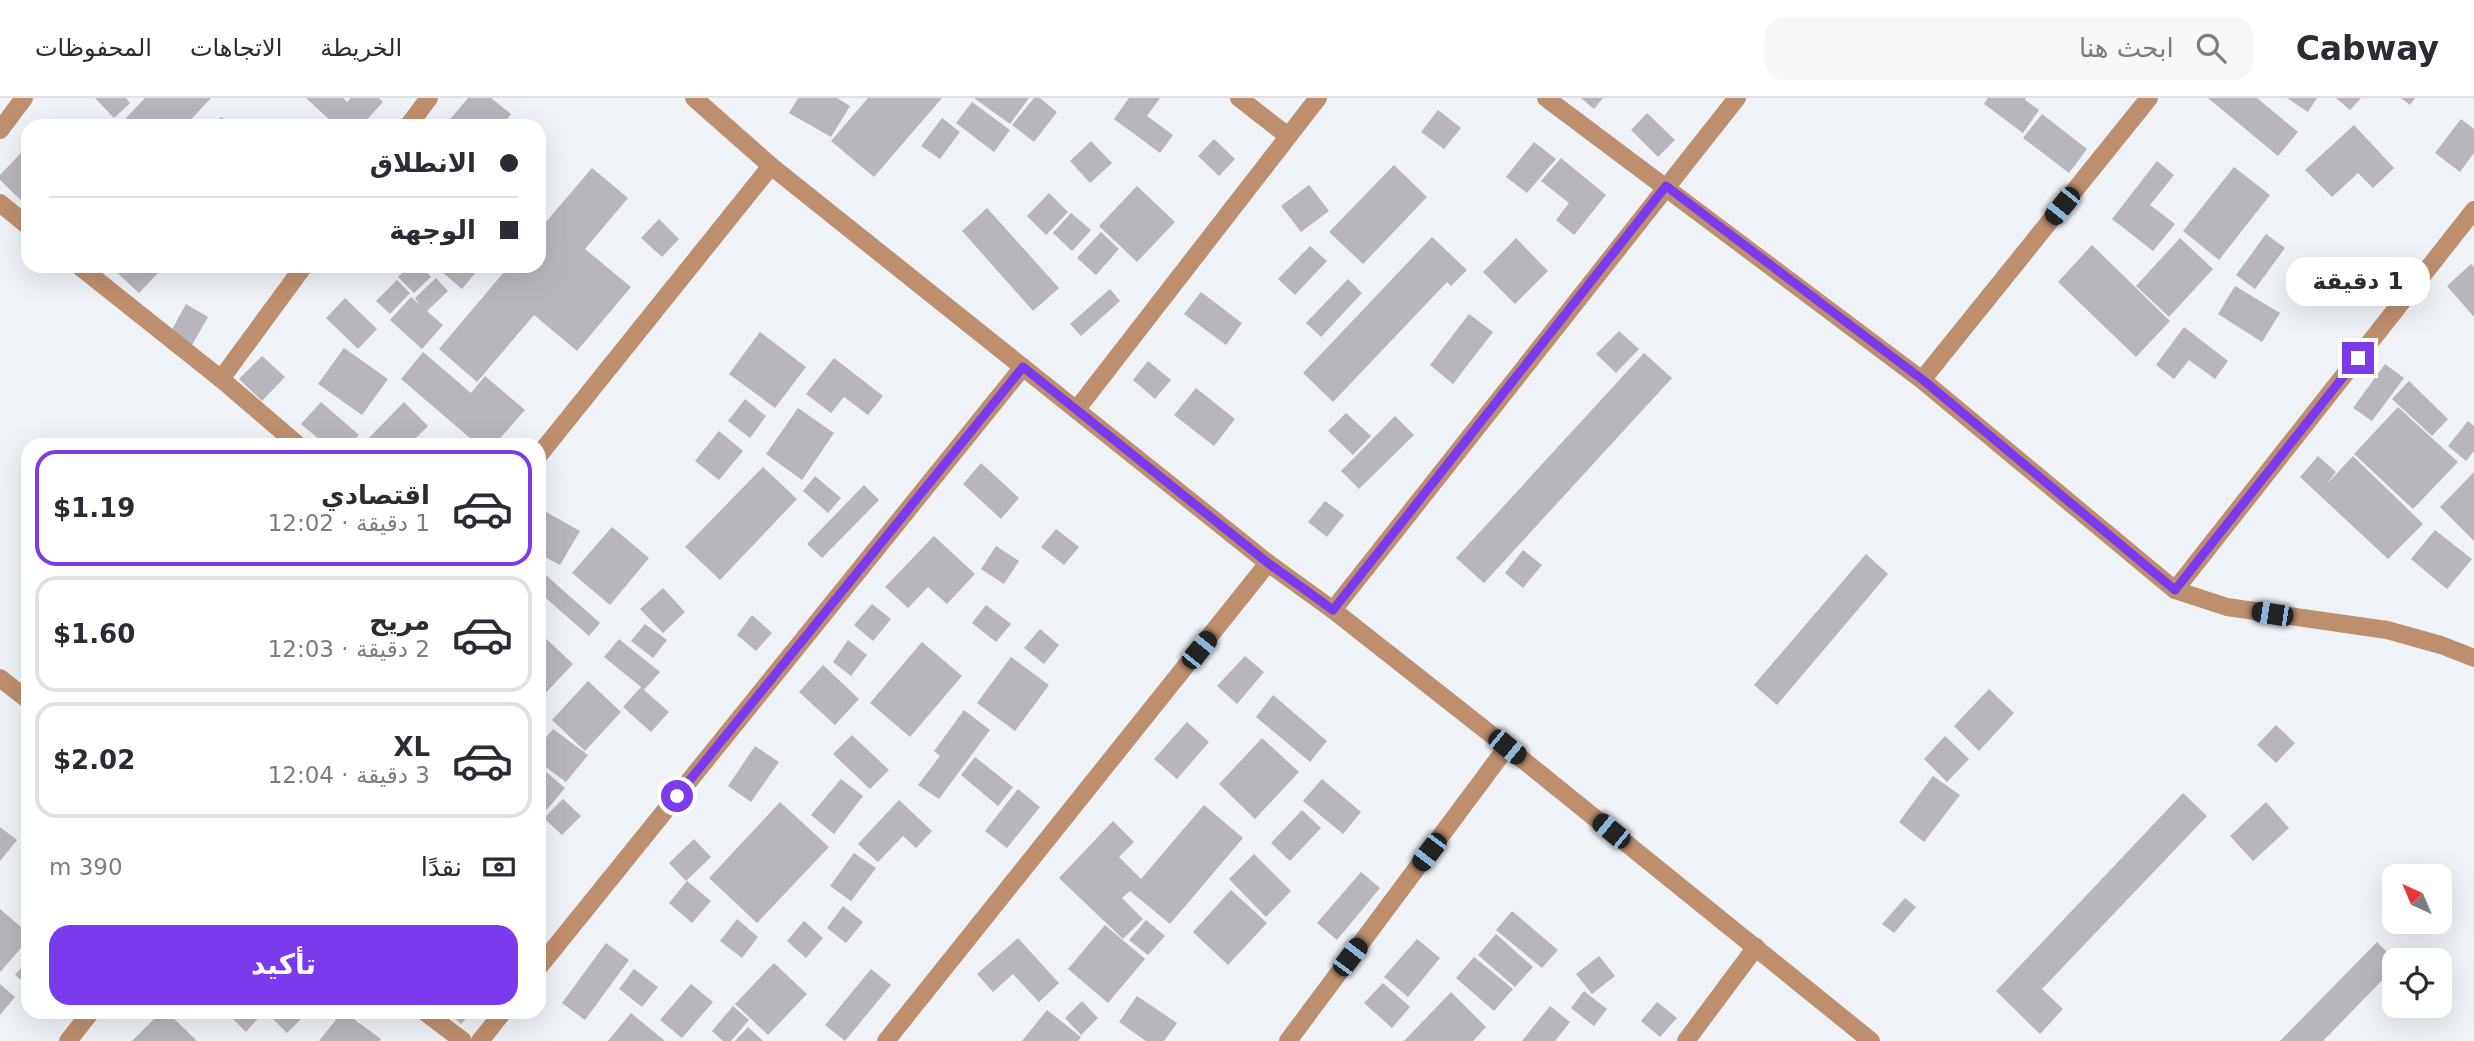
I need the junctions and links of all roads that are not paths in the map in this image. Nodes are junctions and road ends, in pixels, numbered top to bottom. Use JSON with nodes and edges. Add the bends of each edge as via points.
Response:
{"nodes":[{"id":1,"x":24,"y":98,"type":"edge"},
{"id":2,"x":429,"y":98,"type":"edge"},
{"id":3,"x":694,"y":98,"type":"edge"},
{"id":4,"x":1239,"y":98,"type":"edge"},
{"id":5,"x":1318,"y":98,"type":"edge"},
{"id":6,"x":1546,"y":98,"type":"edge"},
{"id":7,"x":1738,"y":98,"type":"edge"},
{"id":8,"x":2150,"y":98,"type":"edge"},
{"id":9,"x":413,"y":119,"type":"edge"},
{"id":10,"x":0,"y":130,"type":"edge"},
{"id":11,"x":1288,"y":136,"type":"junction"},
{"id":12,"x":771,"y":166,"type":"junction"},
{"id":13,"x":1666,"y":186,"type":"junction"},
{"id":14,"x":0,"y":203,"type":"edge"},
{"id":15,"x":2474,"y":210,"type":"edge"},
{"id":16,"x":21,"y":220,"type":"edge"},
{"id":17,"x":88,"y":273,"type":"edge"},
{"id":18,"x":299,"y":273,"type":"edge"},
{"id":19,"x":1023,"y":367,"type":"junction"},
{"id":20,"x":220,"y":379,"type":"junction"},
{"id":21,"x":1923,"y":380,"type":"junction"},
{"id":22,"x":1077,"y":409,"type":"junction"},
{"id":23,"x":290,"y":438,"type":"edge"},
{"id":24,"x":546,"y":446,"type":"edge"},
{"id":25,"x":1268,"y":563,"type":"junction"},
{"id":26,"x":2175,"y":590,"type":"junction"},
{"id":27,"x":1333,"y":610,"type":"junction"},
{"id":28,"x":2474,"y":657,"type":"edge"},
{"id":29,"x":0,"y":678,"type":"edge"},
{"id":30,"x":21,"y":694,"type":"edge"},
{"id":31,"x":1507,"y":747,"type":"junction"},
{"id":32,"x":1756,"y":947,"type":"junction"},
{"id":33,"x":546,"y":958,"type":"edge"},
{"id":34,"x":85,"y":1019,"type":"edge"},
{"id":35,"x":434,"y":1019,"type":"edge"},
{"id":36,"x":497,"y":1019,"type":"edge"},
{"id":37,"x":68,"y":1041,"type":"edge"},
{"id":38,"x":463,"y":1041,"type":"edge"},
{"id":39,"x":480,"y":1041,"type":"edge"},
{"id":40,"x":886,"y":1041,"type":"edge"},
{"id":41,"x":1288,"y":1041,"type":"edge"},
{"id":42,"x":1686,"y":1041,"type":"edge"},
{"id":43,"x":1871,"y":1041,"type":"edge"}],
"edges":[{"from":1,"to":10,"type":"street"},
{"from":2,"to":9,"type":"street"},
{"from":3,"to":12,"type":"street"},
{"from":4,"to":11,"type":"street"},
{"from":5,"to":11,"type":"street"},
{"from":6,"to":13,"type":"street"},
{"from":7,"to":13,"type":"street"},
{"from":8,"to":21,"type":"street"},
{"from":11,"to":22,"type":"street"},
{"from":12,"to":19,"type":"street"},
{"from":12,"to":24,"type":"street"},
{"from":13,"to":21,"type":"street"},
{"from":13,"to":27,"type":"street"},
{"from":14,"to":16,"type":"street"},
{"from":15,"to":26,"type":"street"},
{"from":17,"to":20,"type":"street"},
{"from":18,"to":20,"type":"street"},
{"from":19,"to":22,"type":"street"},
{"from":19,"to":33,"type":"street"},
{"from":20,"to":23,"type":"street"},
{"from":21,"to":26,"type":"street"},
{"from":22,"to":25,"type":"street"},
{"from":25,"to":27,"type":"street"},
{"from":25,"to":40,"type":"street"},
{"from":26,"to":28,"type":"street","via":[[2227,607],[2387,630]]},
{"from":27,"to":31,"type":"street"},
{"from":29,"to":30,"type":"street"},
{"from":31,"to":32,"type":"street"},
{"from":31,"to":41,"type":"street"},
{"from":32,"to":42,"type":"street"},
{"from":32,"to":43,"type":"street"},
{"from":34,"to":37,"type":"street"},
{"from":35,"to":38,"type":"street"},
{"from":36,"to":39,"type":"street"}]}
